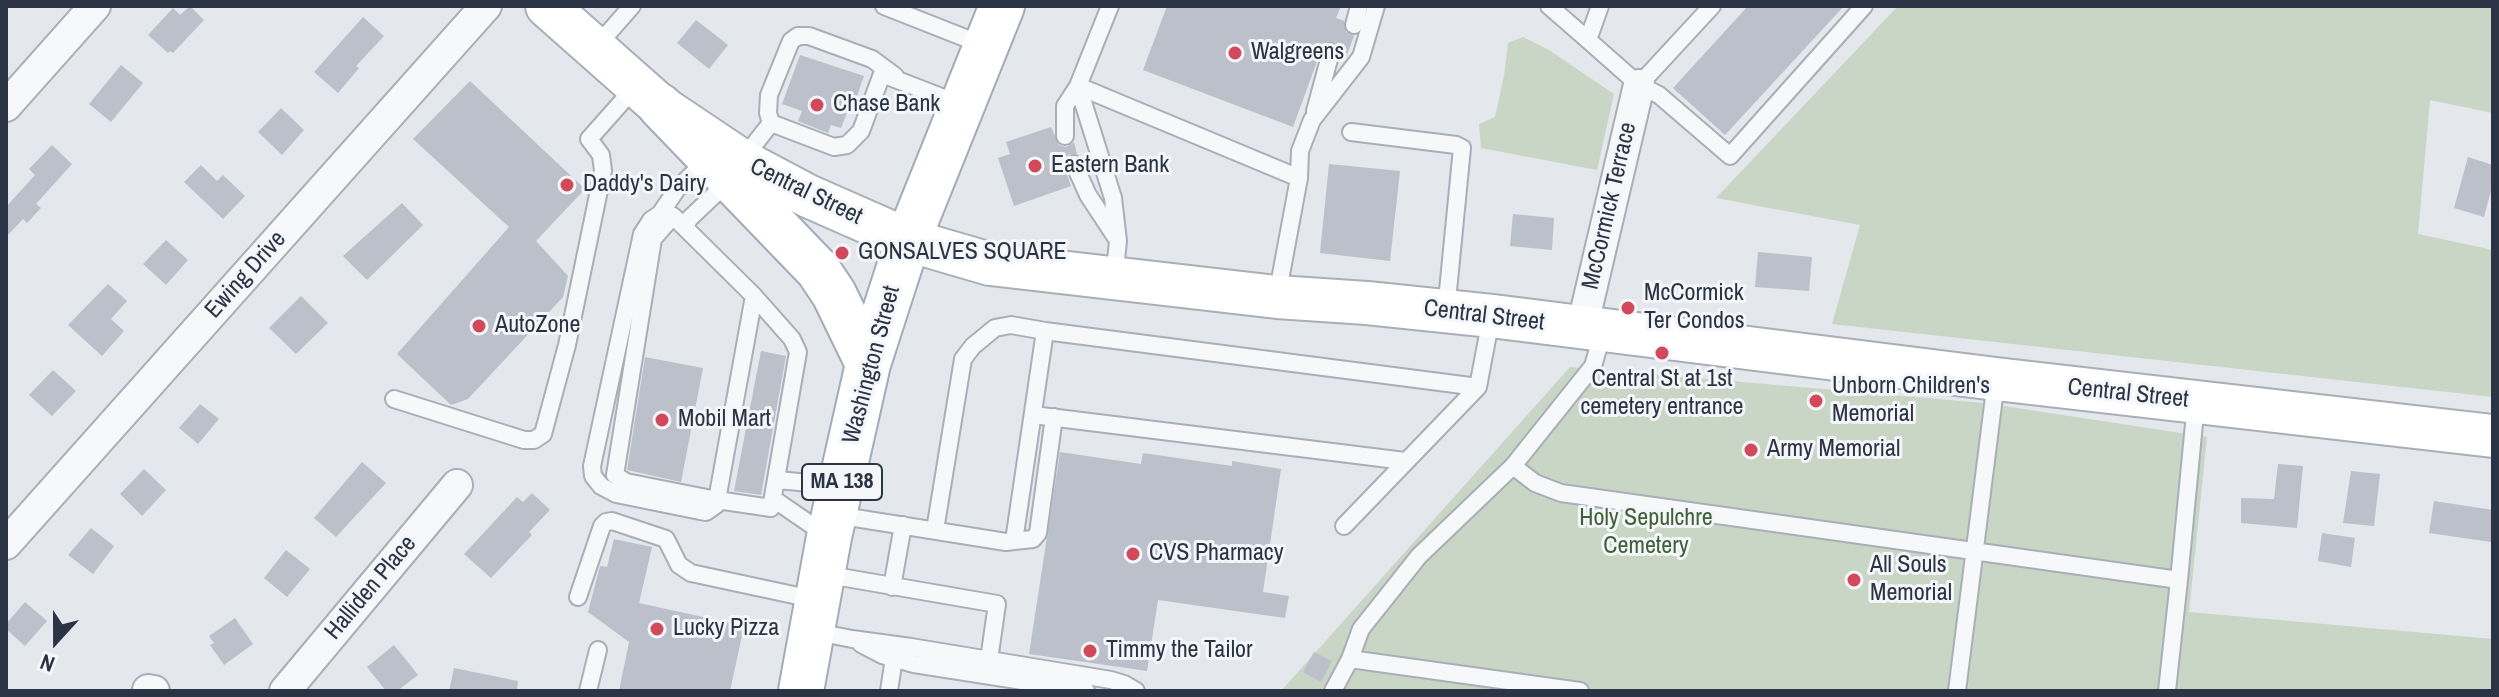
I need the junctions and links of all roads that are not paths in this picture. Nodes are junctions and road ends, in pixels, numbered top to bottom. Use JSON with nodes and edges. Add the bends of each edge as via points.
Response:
{"nodes":[{"id":1,"x":95,"y":6,"type":"edge"},
{"id":2,"x":486,"y":6,"type":"edge"},
{"id":3,"x":547,"y":6,"type":"edge"},
{"id":4,"x":632,"y":6,"type":"edge"},
{"id":5,"x":884,"y":6,"type":"edge"},
{"id":6,"x":1002,"y":6,"type":"edge"},
{"id":7,"x":1110,"y":6,"type":"edge"},
{"id":8,"x":1359,"y":6,"type":"edge"},
{"id":9,"x":1376,"y":6,"type":"edge"},
{"id":10,"x":1549,"y":6,"type":"edge"},
{"id":11,"x":1600,"y":6,"type":"edge"},
{"id":12,"x":1712,"y":6,"type":"edge"},
{"id":13,"x":1864,"y":6,"type":"edge"},
{"id":14,"x":1349,"y":17,"type":"edge"},
{"id":15,"x":1588,"y":40,"type":"junction"},
{"id":16,"x":986,"y":46,"type":"junction"},
{"id":17,"x":595,"y":48,"type":"junction"},
{"id":18,"x":1336,"y":53,"type":"dead end"},
{"id":19,"x":890,"y":76,"type":"junction"},
{"id":20,"x":1639,"y":85,"type":"junction"},
{"id":21,"x":1078,"y":86,"type":"junction"},
{"id":22,"x":649,"y":95,"type":"junction"},
{"id":23,"x":6,"y":106,"type":"edge"},
{"id":24,"x":963,"y":106,"type":"junction"},
{"id":25,"x":1312,"y":120,"type":"junction"},
{"id":26,"x":771,"y":123,"type":"junction"},
{"id":27,"x":1351,"y":132,"type":"dead end"},
{"id":28,"x":1065,"y":136,"type":"dead end"},
{"id":29,"x":1074,"y":164,"type":"dead end"},
{"id":30,"x":727,"y":166,"type":"junction"},
{"id":31,"x":1299,"y":178,"type":"junction"},
{"id":32,"x":673,"y":219,"type":"junction"},
{"id":33,"x":908,"y":240,"type":"junction"},
{"id":34,"x":1116,"y":260,"type":"junction"},
{"id":35,"x":754,"y":296,"type":"junction"},
{"id":36,"x":1277,"y":297,"type":"junction"},
{"id":37,"x":1446,"y":311,"type":"junction"},
{"id":38,"x":1492,"y":316,"type":"junction"},
{"id":39,"x":1593,"y":329,"type":"junction"},
{"id":40,"x":1045,"y":331,"type":"junction"},
{"id":41,"x":868,"y":364,"type":"junction"},
{"id":42,"x":1996,"y":379,"type":"junction"},
{"id":43,"x":1478,"y":387,"type":"junction"},
{"id":44,"x":394,"y":399,"type":"dead end"},
{"id":45,"x":2196,"y":402,"type":"junction"},
{"id":46,"x":1033,"y":415,"type":"junction"},
{"id":47,"x":1054,"y":417,"type":"junction"},
{"id":48,"x":2493,"y":436,"type":"edge"},
{"id":49,"x":1405,"y":461,"type":"junction"},
{"id":50,"x":1513,"y":466,"type":"junction"},
{"id":51,"x":778,"y":480,"type":"junction"},
{"id":52,"x":457,"y":485,"type":"dead end"},
{"id":53,"x":717,"y":500,"type":"junction"},
{"id":54,"x":775,"y":500,"type":"junction"},
{"id":55,"x":903,"y":525,"type":"junction"},
{"id":56,"x":1344,"y":526,"type":"dead end"},
{"id":57,"x":935,"y":530,"type":"junction"},
{"id":58,"x":1014,"y":541,"type":"junction"},
{"id":59,"x":6,"y":544,"type":"edge"},
{"id":60,"x":1974,"y":552,"type":"junction"},
{"id":61,"x":830,"y":569,"type":"junction"},
{"id":62,"x":2179,"y":580,"type":"junction"},
{"id":63,"x":892,"y":587,"type":"junction"},
{"id":64,"x":578,"y":597,"type":"dead end"},
{"id":65,"x":911,"y":647,"type":"junction"},
{"id":66,"x":598,"y":650,"type":"dead end"},
{"id":67,"x":894,"y":658,"type":"junction"},
{"id":68,"x":1350,"y":659,"type":"junction"},
{"id":69,"x":989,"y":660,"type":"junction"},
{"id":70,"x":285,"y":691,"type":"edge"},
{"id":71,"x":588,"y":691,"type":"edge"},
{"id":72,"x":801,"y":691,"type":"edge"},
{"id":73,"x":889,"y":691,"type":"edge"},
{"id":74,"x":1086,"y":691,"type":"edge"},
{"id":75,"x":1136,"y":691,"type":"edge"},
{"id":76,"x":1333,"y":691,"type":"edge"},
{"id":77,"x":1580,"y":691,"type":"edge"},
{"id":78,"x":1957,"y":691,"type":"edge"},
{"id":79,"x":2167,"y":691,"type":"edge"}],
"edges":[{"from":1,"to":23,"type":"street"},
{"from":2,"to":59,"type":"street","name":"Ewing Drive"},
{"from":3,"to":17,"type":"main road"},
{"from":4,"to":17,"type":"lane"},
{"from":5,"to":16,"type":"lane"},
{"from":6,"to":16,"type":"main road","name":"Washington Street","number":"MA 138"},
{"from":7,"to":21,"type":"lane"},
{"from":8,"to":14,"type":"lane"},
{"from":9,"to":25,"type":"lane","via":[[1361,57]]},
{"from":10,"to":15,"type":"lane"},
{"from":11,"to":15,"type":"lane"},
{"from":12,"to":20,"type":"lane"},
{"from":13,"to":20,"type":"lane","via":[[1730,156],[1659,95]]},
{"from":15,"to":20,"type":"lane"},
{"from":16,"to":24,"type":"main road","name":"Washington Street","number":"MA 138"},
{"from":17,"to":22,"type":"main road"},
{"from":18,"to":25,"type":"lane"},
{"from":19,"to":24,"type":"lane"},
{"from":19,"to":26,"type":"lane","via":[[861,131],[847,145],[834,147]]},
{"from":19,"to":26,"type":"lane","via":[[872,59],[798,36],[791,41],[769,95]]},
{"from":20,"to":39,"type":"street","name":"McCormick Terrace"},
{"from":21,"to":28,"type":"lane","via":[[1063,114]]},
{"from":21,"to":31,"type":"lane"},
{"from":21,"to":34,"type":"lane","via":[[1113,198]]},
{"from":22,"to":30,"type":"main road"},
{"from":22,"to":44,"type":"lane","via":[[589,139],[601,155],[603,171],[543,434],[524,440]]},
{"from":24,"to":33,"type":"main road","name":"Washington Street","number":"MA 138"},
{"from":25,"to":31,"type":"lane","via":[[1300,151]]},
{"from":26,"to":30,"type":"lane"},
{"from":27,"to":37,"type":"lane","via":[[1462,148]]},
{"from":29,"to":34,"type":"lane"},
{"from":30,"to":32,"type":"lane","via":[[689,219]]},
{"from":30,"to":32,"type":"lane","via":[[677,189]]},
{"from":30,"to":33,"type":"main road","name":"Central Street"},
{"from":30,"to":41,"type":"main road","via":[[818,270]]},
{"from":31,"to":36,"type":"lane"},
{"from":32,"to":35,"type":"lane"},
{"from":32,"to":53,"type":"lane","via":[[653,239],[615,475],[626,482]]},
{"from":32,"to":53,"type":"lane","via":[[651,220],[642,234],[593,476],[608,491],[700,511],[711,510]]},
{"from":33,"to":34,"type":"main road","name":"Central Street","via":[[990,264]]},
{"from":33,"to":41,"type":"main road","name":"Washington Street","number":"MA 138"},
{"from":34,"to":36,"type":"main road","name":"Central Street"},
{"from":35,"to":51,"type":"lane","via":[[798,352]]},
{"from":35,"to":53,"type":"lane"},
{"from":36,"to":37,"type":"main road","name":"Central Street"},
{"from":37,"to":38,"type":"main road","name":"Central Street"},
{"from":38,"to":39,"type":"main road","name":"Central Street"},
{"from":38,"to":43,"type":"lane"},
{"from":39,"to":42,"type":"main road","name":"Central Street"},
{"from":39,"to":50,"type":"lane","via":[[1593,366]]},
{"from":40,"to":43,"type":"lane"},
{"from":40,"to":46,"type":"lane"},
{"from":40,"to":57,"type":"lane","via":[[995,328],[963,359]]},
{"from":41,"to":61,"type":"main road","name":"Washington Street","number":"MA 138"},
{"from":42,"to":45,"type":"main road","name":"Central Street"},
{"from":42,"to":60,"type":"lane"},
{"from":43,"to":49,"type":"lane"},
{"from":45,"to":48,"type":"main road","name":"Central Street"},
{"from":45,"to":62,"type":"lane"},
{"from":46,"to":47,"type":"lane"},
{"from":46,"to":58,"type":"lane"},
{"from":47,"to":49,"type":"lane"},
{"from":47,"to":58,"type":"lane","via":[[1038,533],[1033,539]]},
{"from":49,"to":56,"type":"lane"},
{"from":50,"to":60,"type":"lane","via":[[1535,483],[1561,493]]},
{"from":50,"to":68,"type":"lane","via":[[1419,556],[1361,629]]},
{"from":51,"to":54,"type":"lane"},
{"from":51,"to":61,"type":"lane"},
{"from":52,"to":70,"type":"street","name":"Halliden Place"},
{"from":53,"to":54,"type":"lane","via":[[767,509]]},
{"from":54,"to":61,"type":"lane"},
{"from":55,"to":57,"type":"lane"},
{"from":55,"to":61,"type":"lane"},
{"from":55,"to":63,"type":"lane"},
{"from":57,"to":58,"type":"lane"},
{"from":60,"to":62,"type":"lane"},
{"from":60,"to":78,"type":"lane"},
{"from":61,"to":63,"type":"lane"},
{"from":61,"to":64,"type":"lane","via":[[691,573],[679,565],[666,539],[612,521],[602,526]]},
{"from":61,"to":65,"type":"lane"},
{"from":61,"to":67,"type":"lane"},
{"from":61,"to":72,"type":"main road","name":"Washington Street","number":"MA 138"},
{"from":62,"to":79,"type":"lane"},
{"from":63,"to":69,"type":"lane","via":[[997,604]]},
{"from":65,"to":67,"type":"lane"},
{"from":65,"to":69,"type":"lane"},
{"from":66,"to":71,"type":"lane"},
{"from":67,"to":73,"type":"lane"},
{"from":67,"to":74,"type":"lane"},
{"from":68,"to":76,"type":"lane"},
{"from":68,"to":77,"type":"lane"},
{"from":69,"to":75,"type":"lane","via":[[1111,680]]}]}
